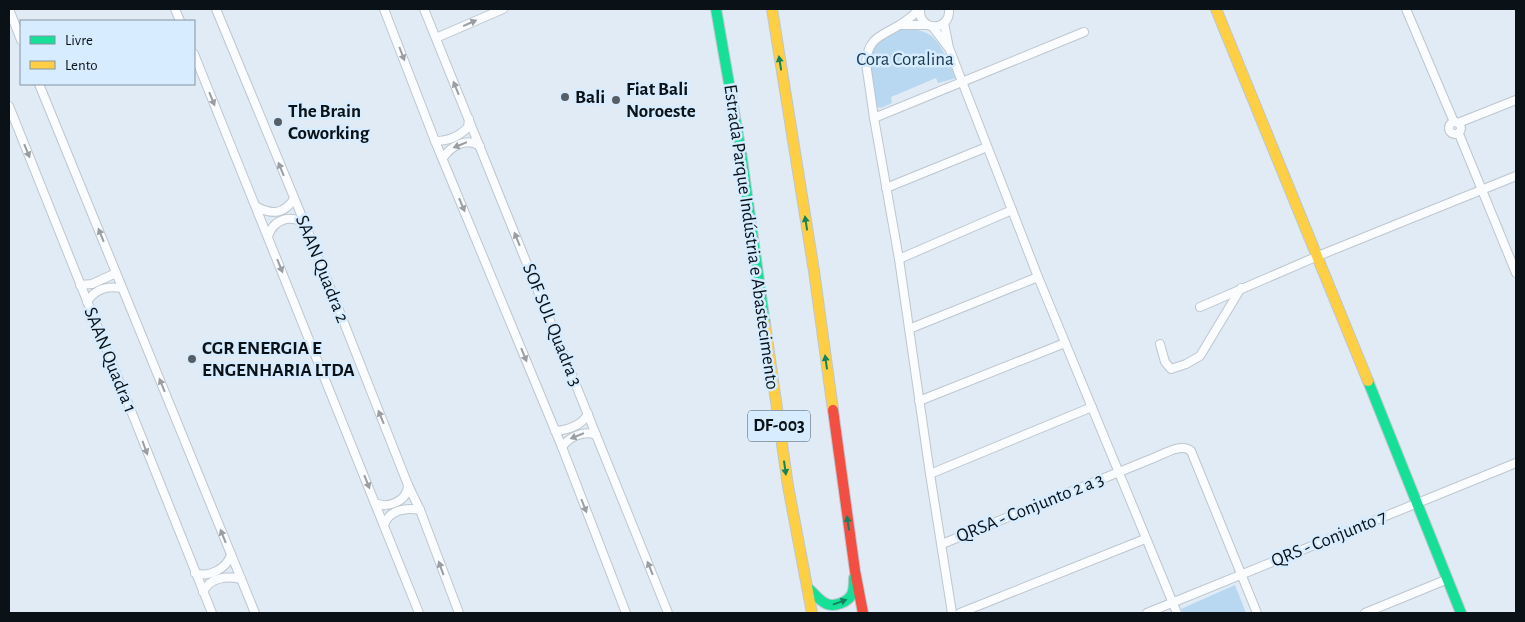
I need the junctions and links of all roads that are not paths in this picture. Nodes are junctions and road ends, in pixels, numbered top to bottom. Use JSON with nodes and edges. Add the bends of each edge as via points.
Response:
{"nodes":[{"id":1,"x":9,"y":9,"type":"edge"},
{"id":2,"x":216,"y":9,"type":"edge"},
{"id":3,"x":384,"y":9,"type":"edge"},
{"id":4,"x":424,"y":9,"type":"edge"},
{"id":5,"x":503,"y":9,"type":"edge"},
{"id":6,"x":715,"y":9,"type":"edge"},
{"id":7,"x":772,"y":9,"type":"edge"},
{"id":8,"x":920,"y":9,"type":"edge"},
{"id":9,"x":1216,"y":9,"type":"edge"},
{"id":10,"x":1406,"y":9,"type":"edge"},
{"id":11,"x":951,"y":10,"type":"edge"},
{"id":12,"x":944,"y":23,"type":"junction"},
{"id":13,"x":900,"y":25,"type":"junction"},
{"id":14,"x":929,"y":26,"type":"junction"},
{"id":15,"x":1084,"y":32,"type":"dead end"},
{"id":16,"x":20,"y":37,"type":"edge"},
{"id":17,"x":436,"y":38,"type":"junction"},
{"id":18,"x":949,"y":48,"type":"junction"},
{"id":19,"x":195,"y":56,"type":"edge"},
{"id":20,"x":962,"y":81,"type":"junction"},
{"id":21,"x":39,"y":85,"type":"edge"},
{"id":22,"x":1516,"y":100,"type":"edge"},
{"id":23,"x":9,"y":106,"type":"edge"},
{"id":24,"x":469,"y":118,"type":"junction"},
{"id":25,"x":874,"y":118,"type":"junction"},
{"id":26,"x":1456,"y":122,"type":"junction"},
{"id":27,"x":1459,"y":134,"type":"junction"},
{"id":28,"x":435,"y":141,"type":"junction"},
{"id":29,"x":480,"y":146,"type":"junction"},
{"id":30,"x":987,"y":147,"type":"junction"},
{"id":31,"x":442,"y":158,"type":"junction"},
{"id":32,"x":1516,"y":176,"type":"edge"},
{"id":33,"x":886,"y":188,"type":"junction"},
{"id":34,"x":1483,"y":190,"type":"junction"},
{"id":35,"x":294,"y":199,"type":"junction"},
{"id":36,"x":256,"y":208,"type":"junction"},
{"id":37,"x":1012,"y":210,"type":"junction"},
{"id":38,"x":305,"y":224,"type":"junction"},
{"id":39,"x":268,"y":236,"type":"junction"},
{"id":40,"x":1318,"y":256,"type":"junction"},
{"id":41,"x":898,"y":260,"type":"junction"},
{"id":42,"x":116,"y":272,"type":"junction"},
{"id":43,"x":1516,"y":273,"type":"edge"},
{"id":44,"x":1038,"y":277,"type":"junction"},
{"id":45,"x":80,"y":285,"type":"junction"},
{"id":46,"x":122,"y":288,"type":"junction"},
{"id":47,"x":1242,"y":288,"type":"junction"},
{"id":48,"x":87,"y":302,"type":"junction"},
{"id":49,"x":1200,"y":308,"type":"dead end"},
{"id":50,"x":909,"y":329,"type":"junction"},
{"id":51,"x":1065,"y":343,"type":"junction"},
{"id":52,"x":1160,"y":344,"type":"dead end"},
{"id":53,"x":919,"y":401,"type":"junction"},
{"id":54,"x":1092,"y":408,"type":"junction"},
{"id":55,"x":588,"y":414,"type":"junction"},
{"id":56,"x":555,"y":431,"type":"junction"},
{"id":57,"x":596,"y":435,"type":"junction"},
{"id":58,"x":562,"y":447,"type":"junction"},
{"id":59,"x":1516,"y":464,"type":"edge"},
{"id":60,"x":1118,"y":472,"type":"junction"},
{"id":61,"x":930,"y":474,"type":"junction"},
{"id":62,"x":408,"y":485,"type":"junction"},
{"id":63,"x":375,"y":503,"type":"junction"},
{"id":64,"x":1417,"y":504,"type":"junction"},
{"id":65,"x":420,"y":510,"type":"junction"},
{"id":66,"x":384,"y":525,"type":"junction"},
{"id":67,"x":1145,"y":539,"type":"junction"},
{"id":68,"x":942,"y":544,"type":"junction"},
{"id":69,"x":231,"y":555,"type":"junction"},
{"id":70,"x":855,"y":571,"type":"junction"},
{"id":71,"x":195,"y":573,"type":"junction"},
{"id":72,"x":1242,"y":574,"type":"junction"},
{"id":73,"x":241,"y":579,"type":"junction"},
{"id":74,"x":1448,"y":579,"type":"junction"},
{"id":75,"x":808,"y":588,"type":"junction"},
{"id":76,"x":203,"y":592,"type":"junction"},
{"id":77,"x":1172,"y":603,"type":"junction"},
{"id":78,"x":212,"y":613,"type":"edge"},
{"id":79,"x":255,"y":613,"type":"edge"},
{"id":80,"x":419,"y":613,"type":"edge"},
{"id":81,"x":458,"y":613,"type":"edge"},
{"id":82,"x":626,"y":613,"type":"edge"},
{"id":83,"x":668,"y":613,"type":"edge"},
{"id":84,"x":812,"y":613,"type":"edge"},
{"id":85,"x":863,"y":613,"type":"edge"},
{"id":86,"x":952,"y":613,"type":"edge"},
{"id":87,"x":960,"y":613,"type":"edge"},
{"id":88,"x":1147,"y":613,"type":"edge"},
{"id":89,"x":1176,"y":613,"type":"edge"},
{"id":90,"x":1257,"y":613,"type":"edge"},
{"id":91,"x":1365,"y":613,"type":"edge"},
{"id":92,"x":1461,"y":613,"type":"edge"}],
"edges":[{"from":1,"to":16,"type":"street"},
{"from":35,"to":2,"type":"street","name":"SAAN Quadra 2","one_way":true},
{"from":3,"to":28,"type":"street","one_way":true},
{"from":4,"to":17,"type":"street","name":"SOF SUL Quadra 3"},
{"from":17,"to":5,"type":"street","one_way":true,"via":[[482,13]]},
{"from":6,"to":75,"type":"main road","name":"Estrada Parque Indústria e Abastecimento","number":"DF-003","one_way":true,"via":[[742,162],[788,486]]},
{"from":70,"to":7,"type":"main road","number":"DF-003","one_way":true,"via":[[814,271]]},
{"from":8,"to":13,"type":"street"},
{"from":8,"to":14,"type":"street","via":[[921,18]]},
{"from":9,"to":40,"type":"main road"},
{"from":10,"to":26,"type":"street"},
{"from":11,"to":12,"type":"street"},
{"from":12,"to":14,"type":"street"},
{"from":12,"to":18,"type":"street"},
{"from":13,"to":14,"type":"street"},
{"from":13,"to":25,"type":"street","via":[[878,37],[867,55]]},
{"from":14,"to":18,"type":"street"},
{"from":15,"to":20,"type":"street"},
{"from":24,"to":17,"type":"street","name":"SOF SUL Quadra 3","one_way":true},
{"from":18,"to":20,"type":"street"},
{"from":19,"to":36,"type":"street","one_way":true},
{"from":20,"to":25,"type":"street"},
{"from":20,"to":30,"type":"street"},
{"from":42,"to":21,"type":"street","one_way":true},
{"from":22,"to":26,"type":"street"},
{"from":23,"to":45,"type":"street","name":"SAAN Quadra 1","one_way":true},
{"from":24,"to":28,"type":"street","via":[[468,127],[458,136]]},
{"from":24,"to":29,"type":"street","name":"SOF SUL Quadra 3"},
{"from":25,"to":33,"type":"street"},
{"from":26,"to":27,"type":"street","via":[[1461,127]]},
{"from":26,"to":27,"type":"street","via":[[1449,126],[1449,132]]},
{"from":27,"to":34,"type":"street"},
{"from":28,"to":31,"type":"street"},
{"from":29,"to":31,"type":"street","one_way":true,"via":[[474,142],[460,144]]},
{"from":55,"to":29,"type":"street","name":"SOF SUL Quadra 3","one_way":true},
{"from":30,"to":33,"type":"street"},
{"from":30,"to":37,"type":"street"},
{"from":31,"to":56,"type":"street","one_way":true},
{"from":32,"to":34,"type":"street"},
{"from":33,"to":41,"type":"street"},
{"from":34,"to":40,"type":"street"},
{"from":34,"to":43,"type":"street"},
{"from":35,"to":36,"type":"street","via":[[280,211]]},
{"from":35,"to":38,"type":"street","name":"SAAN Quadra 2"},
{"from":36,"to":39,"type":"street"},
{"from":37,"to":41,"type":"street"},
{"from":37,"to":44,"type":"street"},
{"from":38,"to":39,"type":"street","via":[[294,218],[288,219],[270,229]]},
{"from":62,"to":38,"type":"street","name":"SAAN Quadra 2","one_way":true},
{"from":39,"to":63,"type":"street","one_way":true},
{"from":40,"to":47,"type":"street"},
{"from":40,"to":64,"type":"main road"},
{"from":41,"to":50,"type":"street"},
{"from":42,"to":45,"type":"street","via":[[92,284]]},
{"from":42,"to":46,"type":"street"},
{"from":44,"to":50,"type":"street"},
{"from":44,"to":51,"type":"street"},
{"from":45,"to":48,"type":"street","name":"SAAN Quadra 1"},
{"from":46,"to":48,"type":"street","via":[[102,288]]},
{"from":69,"to":46,"type":"street","one_way":true},
{"from":47,"to":49,"type":"street"},
{"from":47,"to":52,"type":"street","via":[[1204,351],[1195,360],[1172,369],[1165,362]]},
{"from":48,"to":71,"type":"street","name":"SAAN Quadra 1","one_way":true},
{"from":50,"to":53,"type":"street"},
{"from":51,"to":53,"type":"street"},
{"from":51,"to":54,"type":"street"},
{"from":53,"to":61,"type":"street"},
{"from":54,"to":60,"type":"street"},
{"from":54,"to":61,"type":"street"},
{"from":55,"to":56,"type":"street","via":[[584,421],[563,431]]},
{"from":55,"to":57,"type":"street","name":"SOF SUL Quadra 3"},
{"from":56,"to":58,"type":"street"},
{"from":57,"to":58,"type":"street","one_way":true,"via":[[580,434]]},
{"from":83,"to":57,"type":"street","name":"SOF SUL Quadra 3","one_way":true},
{"from":58,"to":82,"type":"street","one_way":true},
{"from":59,"to":64,"type":"street","name":"QRS - Conjunto 7"},
{"from":60,"to":67,"type":"street"},
{"from":60,"to":68,"type":"street","name":"QRSA - Conjunto 2 a 3"},
{"from":60,"to":72,"type":"street","name":"QRSA - Conjunto 2 a 3","via":[[1182,447],[1188,448]]},
{"from":61,"to":68,"type":"street"},
{"from":62,"to":63,"type":"street","via":[[408,492],[403,498],[382,506]]},
{"from":62,"to":65,"type":"street","name":"SAAN Quadra 2"},
{"from":63,"to":66,"type":"street"},
{"from":64,"to":72,"type":"street","name":"QRS - Conjunto 7"},
{"from":64,"to":74,"type":"main road"},
{"from":65,"to":66,"type":"street","via":[[408,508],[398,511],[386,519]]},
{"from":81,"to":65,"type":"street","name":"SAAN Quadra 2","one_way":true},
{"from":66,"to":80,"type":"street"},
{"from":67,"to":77,"type":"street"},
{"from":67,"to":87,"type":"street"},
{"from":68,"to":86,"type":"street"},
{"from":69,"to":71,"type":"street","via":[[229,562],[217,570],[208,574]]},
{"from":69,"to":73,"type":"street"},
{"from":75,"to":70,"type":"main road","one_way":true,"via":[[826,603],[841,603],[853,592]]},
{"from":70,"to":85,"type":"main road","number":"DF-003"},
{"from":71,"to":76,"type":"street","name":"SAAN Quadra 1"},
{"from":72,"to":77,"type":"street","name":"QRS - Conjunto 7"},
{"from":72,"to":90,"type":"street"},
{"from":73,"to":76,"type":"street","via":[[223,578],[206,585]]},
{"from":73,"to":79,"type":"street"},
{"from":74,"to":91,"type":"street"},
{"from":74,"to":92,"type":"main road"},
{"from":75,"to":84,"type":"main road","name":"Estrada Parque Indústria e Abastecimento","number":"DF-003"},
{"from":76,"to":78,"type":"street","name":"SAAN Quadra 1"},
{"from":77,"to":88,"type":"street","name":"QRS - Conjunto 7"},
{"from":77,"to":89,"type":"street"}]}
